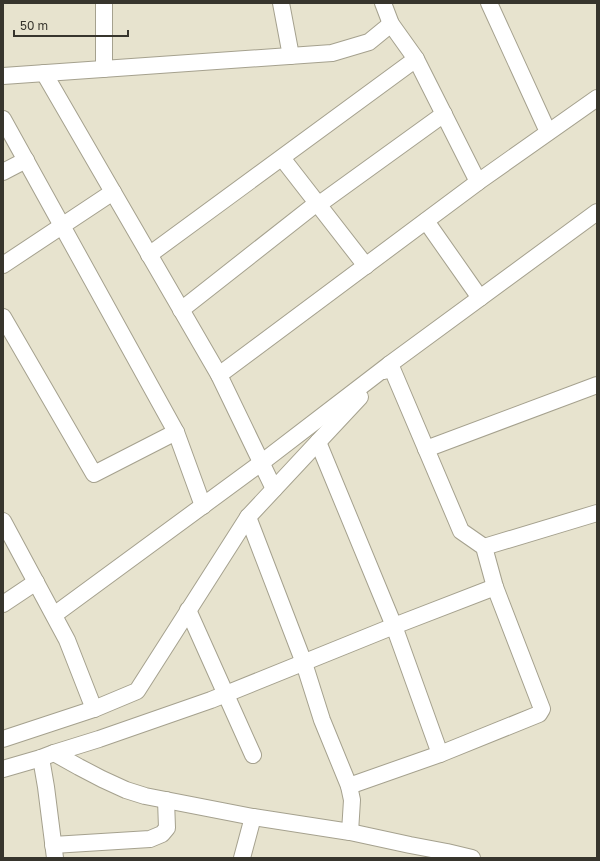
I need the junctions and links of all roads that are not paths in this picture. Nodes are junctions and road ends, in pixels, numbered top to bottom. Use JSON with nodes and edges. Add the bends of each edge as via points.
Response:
{"nodes":[{"id":1,"x":104,"y":3,"type":"edge"},
{"id":2,"x":281,"y":3,"type":"edge"},
{"id":3,"x":383,"y":3,"type":"edge"},
{"id":4,"x":489,"y":3,"type":"edge"},
{"id":5,"x":390,"y":24,"type":"junction"},
{"id":6,"x":291,"y":56,"type":"junction"},
{"id":7,"x":416,"y":59,"type":"junction"},
{"id":8,"x":104,"y":69,"type":"junction"},
{"id":9,"x":44,"y":73,"type":"junction"},
{"id":10,"x":3,"y":76,"type":"edge"},
{"id":11,"x":597,"y":98,"type":"edge"},
{"id":12,"x":444,"y":114,"type":"junction"},
{"id":13,"x":3,"y":119,"type":"edge"},
{"id":14,"x":548,"y":132,"type":"junction"},
{"id":15,"x":282,"y":158,"type":"junction"},
{"id":16,"x":26,"y":160,"type":"junction"},
{"id":17,"x":3,"y":172,"type":"edge"},
{"id":18,"x":478,"y":182,"type":"junction"},
{"id":19,"x":113,"y":192,"type":"junction"},
{"id":20,"x":318,"y":204,"type":"junction"},
{"id":21,"x":597,"y":212,"type":"edge"},
{"id":22,"x":426,"y":221,"type":"junction"},
{"id":23,"x":63,"y":226,"type":"junction"},
{"id":24,"x":149,"y":255,"type":"junction"},
{"id":25,"x":3,"y":265,"type":"edge"},
{"id":26,"x":366,"y":266,"type":"junction"},
{"id":27,"x":480,"y":298,"type":"junction"},
{"id":28,"x":181,"y":310,"type":"junction"},
{"id":29,"x":3,"y":317,"type":"edge"},
{"id":30,"x":390,"y":364,"type":"junction"},
{"id":31,"x":219,"y":375,"type":"junction"},
{"id":32,"x":597,"y":385,"type":"edge"},
{"id":33,"x":176,"y":432,"type":"junction"},
{"id":34,"x":318,"y":442,"type":"junction"},
{"id":35,"x":426,"y":449,"type":"junction"},
{"id":36,"x":261,"y":463,"type":"junction"},
{"id":37,"x":274,"y":489,"type":"junction"},
{"id":38,"x":203,"y":506,"type":"junction"},
{"id":39,"x":597,"y":513,"type":"edge"},
{"id":40,"x":248,"y":517,"type":"junction"},
{"id":41,"x":3,"y":521,"type":"edge"},
{"id":42,"x":484,"y":548,"type":"junction"},
{"id":43,"x":36,"y":582,"type":"junction"},
{"id":44,"x":495,"y":587,"type":"junction"},
{"id":45,"x":3,"y":604,"type":"edge"},
{"id":46,"x":188,"y":610,"type":"junction"},
{"id":47,"x":54,"y":615,"type":"junction"},
{"id":48,"x":394,"y":626,"type":"junction"},
{"id":49,"x":304,"y":663,"type":"junction"},
{"id":50,"x":226,"y":694,"type":"junction"},
{"id":51,"x":94,"y":709,"type":"junction"},
{"id":52,"x":3,"y":739,"type":"edge"},
{"id":53,"x":440,"y":754,"type":"junction"},
{"id":54,"x":47,"y":755,"type":"junction"},
{"id":55,"x":253,"y":755,"type":"dead end"},
{"id":56,"x":3,"y":769,"type":"edge"},
{"id":57,"x":349,"y":786,"type":"junction"},
{"id":58,"x":166,"y":800,"type":"junction"},
{"id":59,"x":253,"y":817,"type":"junction"},
{"id":60,"x":350,"y":832,"type":"junction"},
{"id":61,"x":54,"y":852,"type":"edge"},
{"id":62,"x":242,"y":858,"type":"edge"},
{"id":63,"x":472,"y":858,"type":"edge"}],
"edges":[{"from":1,"to":8,"type":"street"},
{"from":2,"to":6,"type":"street"},
{"from":3,"to":5,"type":"street"},
{"from":4,"to":14,"type":"street"},
{"from":5,"to":6,"type":"street","via":[[369,42],[332,53]]},
{"from":5,"to":7,"type":"street"},
{"from":6,"to":8,"type":"street"},
{"from":7,"to":12,"type":"street"},
{"from":7,"to":15,"type":"street"},
{"from":8,"to":9,"type":"street"},
{"from":9,"to":10,"type":"street"},
{"from":9,"to":19,"type":"street"},
{"from":11,"to":14,"type":"street"},
{"from":12,"to":18,"type":"street"},
{"from":12,"to":20,"type":"street"},
{"from":13,"to":16,"type":"street"},
{"from":14,"to":18,"type":"street"},
{"from":15,"to":20,"type":"street"},
{"from":15,"to":24,"type":"street"},
{"from":16,"to":17,"type":"street"},
{"from":16,"to":23,"type":"street"},
{"from":18,"to":22,"type":"street"},
{"from":19,"to":23,"type":"street"},
{"from":19,"to":24,"type":"street"},
{"from":20,"to":26,"type":"street"},
{"from":20,"to":28,"type":"street"},
{"from":21,"to":27,"type":"street"},
{"from":22,"to":26,"type":"street"},
{"from":22,"to":27,"type":"street"},
{"from":23,"to":25,"type":"street"},
{"from":23,"to":33,"type":"street"},
{"from":24,"to":28,"type":"street"},
{"from":26,"to":31,"type":"street"},
{"from":27,"to":30,"type":"street"},
{"from":28,"to":31,"type":"street"},
{"from":29,"to":33,"type":"street","via":[[94,474]]},
{"from":30,"to":34,"type":"street"},
{"from":30,"to":35,"type":"street"},
{"from":30,"to":36,"type":"street"},
{"from":31,"to":36,"type":"street"},
{"from":32,"to":35,"type":"street"},
{"from":33,"to":38,"type":"street"},
{"from":34,"to":37,"type":"street"},
{"from":34,"to":48,"type":"street"},
{"from":35,"to":42,"type":"street","via":[[461,531]]},
{"from":36,"to":37,"type":"street"},
{"from":36,"to":38,"type":"street"},
{"from":37,"to":40,"type":"street"},
{"from":38,"to":47,"type":"street"},
{"from":39,"to":42,"type":"street"},
{"from":40,"to":46,"type":"street"},
{"from":40,"to":49,"type":"street"},
{"from":41,"to":43,"type":"street"},
{"from":42,"to":44,"type":"street"},
{"from":43,"to":45,"type":"street"},
{"from":43,"to":47,"type":"street"},
{"from":44,"to":48,"type":"street"},
{"from":44,"to":53,"type":"street","via":[[542,710],[539,714]]},
{"from":46,"to":50,"type":"street"},
{"from":46,"to":51,"type":"street","via":[[136,691]]},
{"from":47,"to":51,"type":"street","via":[[68,640]]},
{"from":48,"to":49,"type":"street"},
{"from":48,"to":53,"type":"street"},
{"from":49,"to":50,"type":"street"},
{"from":49,"to":57,"type":"street","via":[[322,720]]},
{"from":50,"to":54,"type":"street"},
{"from":50,"to":55,"type":"street"},
{"from":51,"to":52,"type":"street"},
{"from":53,"to":57,"type":"street"},
{"from":54,"to":56,"type":"street"},
{"from":54,"to":58,"type":"street","via":[[126,790]]},
{"from":54,"to":61,"type":"street","via":[[46,787]]},
{"from":57,"to":60,"type":"street","via":[[352,800]]},
{"from":58,"to":59,"type":"street"},
{"from":58,"to":61,"type":"street","via":[[167,828],[162,834],[150,839]]},
{"from":59,"to":60,"type":"street"},
{"from":59,"to":62,"type":"street"},
{"from":60,"to":63,"type":"street"}]}
